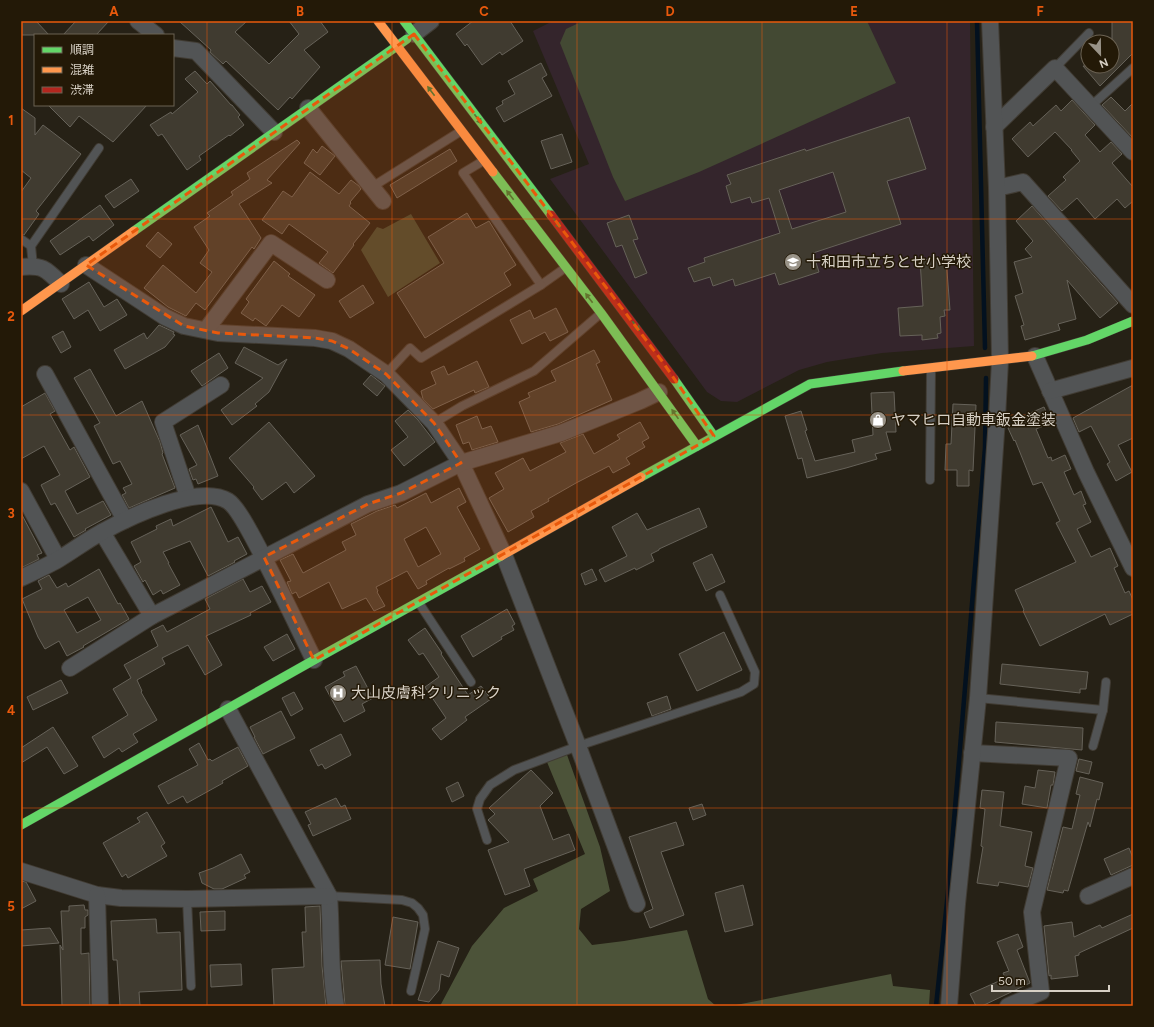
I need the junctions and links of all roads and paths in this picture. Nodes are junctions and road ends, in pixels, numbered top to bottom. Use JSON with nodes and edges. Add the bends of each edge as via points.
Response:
{"nodes":[{"id":1,"x":138,"y":21,"type":"edge"},
{"id":2,"x":378,"y":21,"type":"edge"},
{"id":3,"x":404,"y":21,"type":"edge"},
{"id":4,"x":431,"y":21,"type":"edge"},
{"id":5,"x":990,"y":21,"type":"edge"},
{"id":6,"x":1089,"y":32,"type":"dead end"},
{"id":7,"x":155,"y":34,"type":"edge"},
{"id":8,"x":414,"y":34,"type":"junction"},
{"id":9,"x":396,"y":46,"type":"junction"},
{"id":10,"x":174,"y":48,"type":"edge"},
{"id":11,"x":1055,"y":68,"type":"junction"},
{"id":12,"x":1133,"y":68,"type":"edge"},
{"id":13,"x":1091,"y":106,"type":"junction"},
{"id":14,"x":308,"y":108,"type":"junction"},
{"id":15,"x":994,"y":127,"type":"junction"},
{"id":16,"x":461,"y":131,"type":"junction"},
{"id":17,"x":274,"y":132,"type":"junction"},
{"id":18,"x":99,"y":148,"type":"dead end"},
{"id":19,"x":1132,"y":148,"type":"edge"},
{"id":20,"x":484,"y":161,"type":"junction"},
{"id":21,"x":372,"y":187,"type":"junction"},
{"id":22,"x":997,"y":188,"type":"junction"},
{"id":23,"x":383,"y":201,"type":"dead end"},
{"id":24,"x":21,"y":239,"type":"edge"},
{"id":25,"x":31,"y":246,"type":"junction"},
{"id":26,"x":86,"y":265,"type":"junction"},
{"id":27,"x":27,"y":266,"type":"edge"},
{"id":28,"x":566,"y":268,"type":"junction"},
{"id":29,"x":327,"y":280,"type":"dead end"},
{"id":30,"x":61,"y":284,"type":"junction"},
{"id":31,"x":541,"y":286,"type":"junction"},
{"id":32,"x":1133,"y":305,"type":"edge"},
{"id":33,"x":21,"y":311,"type":"edge"},
{"id":34,"x":601,"y":313,"type":"junction"},
{"id":35,"x":1133,"y":321,"type":"edge"},
{"id":36,"x":206,"y":330,"type":"junction"},
{"id":37,"x":1035,"y":356,"type":"junction"},
{"id":38,"x":1000,"y":361,"type":"junction"},
{"id":39,"x":1133,"y":368,"type":"edge"},
{"id":40,"x":931,"y":369,"type":"junction"},
{"id":41,"x":45,"y":374,"type":"dead end"},
{"id":42,"x":386,"y":374,"type":"junction"},
{"id":43,"x":221,"y":385,"type":"dead end"},
{"id":44,"x":659,"y":392,"type":"junction"},
{"id":45,"x":1050,"y":392,"type":"junction"},
{"id":46,"x":434,"y":423,"type":"junction"},
{"id":47,"x":714,"y":436,"type":"junction"},
{"id":48,"x":697,"y":446,"type":"junction"},
{"id":49,"x":461,"y":463,"type":"junction"},
{"id":50,"x":930,"y":480,"type":"dead end"},
{"id":51,"x":21,"y":491,"type":"edge"},
{"id":52,"x":188,"y":497,"type":"junction"},
{"id":53,"x":125,"y":520,"type":"junction"},
{"id":54,"x":102,"y":532,"type":"junction"},
{"id":55,"x":504,"y":555,"type":"junction"},
{"id":56,"x":264,"y":557,"type":"junction"},
{"id":57,"x":58,"y":559,"type":"junction"},
{"id":58,"x":1133,"y":568,"type":"edge"},
{"id":59,"x":21,"y":578,"type":"edge"},
{"id":60,"x":720,"y":595,"type":"dead end"},
{"id":61,"x":419,"y":603,"type":"junction"},
{"id":62,"x":152,"y":616,"type":"junction"},
{"id":63,"x":314,"y":660,"type":"junction"},
{"id":64,"x":70,"y":668,"type":"dead end"},
{"id":65,"x":471,"y":682,"type":"dead end"},
{"id":66,"x":1106,"y":682,"type":"dead end"},
{"id":67,"x":978,"y":698,"type":"junction"},
{"id":68,"x":228,"y":709,"type":"junction"},
{"id":69,"x":1103,"y":710,"type":"junction"},
{"id":70,"x":578,"y":746,"type":"junction"},
{"id":71,"x":1093,"y":746,"type":"dead end"},
{"id":72,"x":972,"y":753,"type":"junction"},
{"id":73,"x":21,"y":825,"type":"edge"},
{"id":74,"x":487,"y":840,"type":"dead end"},
{"id":75,"x":21,"y":871,"type":"edge"},
{"id":76,"x":1133,"y":876,"type":"edge"},
{"id":77,"x":98,"y":895,"type":"junction"},
{"id":78,"x":329,"y":896,"type":"junction"},
{"id":79,"x":1088,"y":896,"type":"dead end"},
{"id":80,"x":187,"y":899,"type":"junction"},
{"id":81,"x":637,"y":904,"type":"dead end"},
{"id":82,"x":191,"y":986,"type":"dead end"},
{"id":83,"x":411,"y":990,"type":"dead end"},
{"id":84,"x":100,"y":1006,"type":"edge"},
{"id":85,"x":336,"y":1006,"type":"edge"},
{"id":86,"x":949,"y":1006,"type":"edge"},
{"id":87,"x":1008,"y":1006,"type":"edge"}],
"edges":[{"from":1,"to":7,"type":"street"},
{"from":2,"to":9,"type":"street"},
{"from":3,"to":8,"type":"street"},
{"from":4,"to":8,"type":"street"},
{"from":5,"to":15,"type":"street"},
{"from":6,"to":11,"type":"lane"},
{"from":8,"to":9,"type":"street"},
{"from":8,"to":47,"type":"street","one_way":true,"via":[[662,361]]},
{"from":9,"to":14,"type":"street"},
{"from":16,"to":9,"type":"street","one_way":true},
{"from":10,"to":17,"type":"street","via":[[196,51]]},
{"from":11,"to":13,"type":"street"},
{"from":11,"to":15,"type":"street"},
{"from":12,"to":13,"type":"lane"},
{"from":13,"to":19,"type":"street"},
{"from":14,"to":17,"type":"street"},
{"from":14,"to":21,"type":"street"},
{"from":15,"to":22,"type":"street"},
{"from":16,"to":20,"type":"street"},
{"from":16,"to":21,"type":"lane"},
{"from":17,"to":26,"type":"street"},
{"from":18,"to":25,"type":"lane"},
{"from":28,"to":20,"type":"street","one_way":true},
{"from":20,"to":31,"type":"lane","via":[[463,173]]},
{"from":21,"to":23,"type":"street"},
{"from":22,"to":32,"type":"street","via":[[1023,182]]},
{"from":22,"to":38,"type":"street"},
{"from":24,"to":25,"type":"lane"},
{"from":25,"to":27,"type":"lane"},
{"from":26,"to":30,"type":"street"},
{"from":26,"to":36,"type":"street","via":[[165,318],[184,326]]},
{"from":27,"to":30,"type":"street","via":[[46,269]]},
{"from":28,"to":31,"type":"lane"},
{"from":34,"to":28,"type":"street","one_way":true},
{"from":29,"to":36,"type":"street","via":[[271,243]]},
{"from":30,"to":33,"type":"street"},
{"from":31,"to":42,"type":"lane","via":[[421,358],[410,348]]},
{"from":34,"to":44,"type":"street"},
{"from":34,"to":46,"type":"lane","via":[[534,372],[462,406]]},
{"from":35,"to":37,"type":"street","via":[[1087,340]]},
{"from":36,"to":42,"type":"street","via":[[332,341],[349,349]]},
{"from":37,"to":38,"type":"street"},
{"from":37,"to":45,"type":"street"},
{"from":38,"to":40,"type":"street"},
{"from":38,"to":67,"type":"street"},
{"from":39,"to":45,"type":"street"},
{"from":40,"to":47,"type":"street","via":[[810,384]]},
{"from":40,"to":50,"type":"lane"},
{"from":41,"to":53,"type":"street"},
{"from":42,"to":46,"type":"street"},
{"from":43,"to":52,"type":"street","via":[[163,422]]},
{"from":48,"to":44,"type":"street","one_way":true},
{"from":44,"to":49,"type":"street","via":[[561,433]]},
{"from":45,"to":58,"type":"street"},
{"from":46,"to":49,"type":"street"},
{"from":47,"to":48,"type":"street"},
{"from":48,"to":55,"type":"street"},
{"from":49,"to":55,"type":"street"},
{"from":49,"to":56,"type":"street","via":[[401,493],[368,504]]},
{"from":51,"to":57,"type":"street"},
{"from":52,"to":53,"type":"street","via":[[154,507]]},
{"from":52,"to":56,"type":"street","via":[[218,496],[229,501],[242,518]]},
{"from":53,"to":54,"type":"street"},
{"from":54,"to":57,"type":"street"},
{"from":54,"to":62,"type":"street"},
{"from":55,"to":61,"type":"street"},
{"from":55,"to":70,"type":"street"},
{"from":56,"to":62,"type":"street"},
{"from":56,"to":63,"type":"street"},
{"from":57,"to":59,"type":"street"},
{"from":60,"to":70,"type":"lane","via":[[755,672],[754,684],[741,692]]},
{"from":61,"to":63,"type":"street"},
{"from":61,"to":65,"type":"lane"},
{"from":62,"to":64,"type":"street"},
{"from":63,"to":68,"type":"street"},
{"from":66,"to":69,"type":"lane"},
{"from":67,"to":69,"type":"lane"},
{"from":67,"to":72,"type":"street"},
{"from":68,"to":73,"type":"street"},
{"from":68,"to":78,"type":"street"},
{"from":69,"to":71,"type":"lane"},
{"from":70,"to":74,"type":"lane","via":[[514,770],[490,785],[480,798],[477,809]]},
{"from":70,"to":81,"type":"street"},
{"from":72,"to":86,"type":"street"},
{"from":72,"to":87,"type":"street","via":[[1069,758],[1032,912],[1041,992]]},
{"from":75,"to":77,"type":"street"},
{"from":76,"to":79,"type":"street"},
{"from":77,"to":80,"type":"street"},
{"from":77,"to":84,"type":"street"},
{"from":78,"to":80,"type":"street"},
{"from":78,"to":83,"type":"lane","via":[[402,900],[418,908],[423,915],[425,929]]},
{"from":78,"to":85,"type":"street","via":[[332,987]]},
{"from":80,"to":82,"type":"lane"}]}
